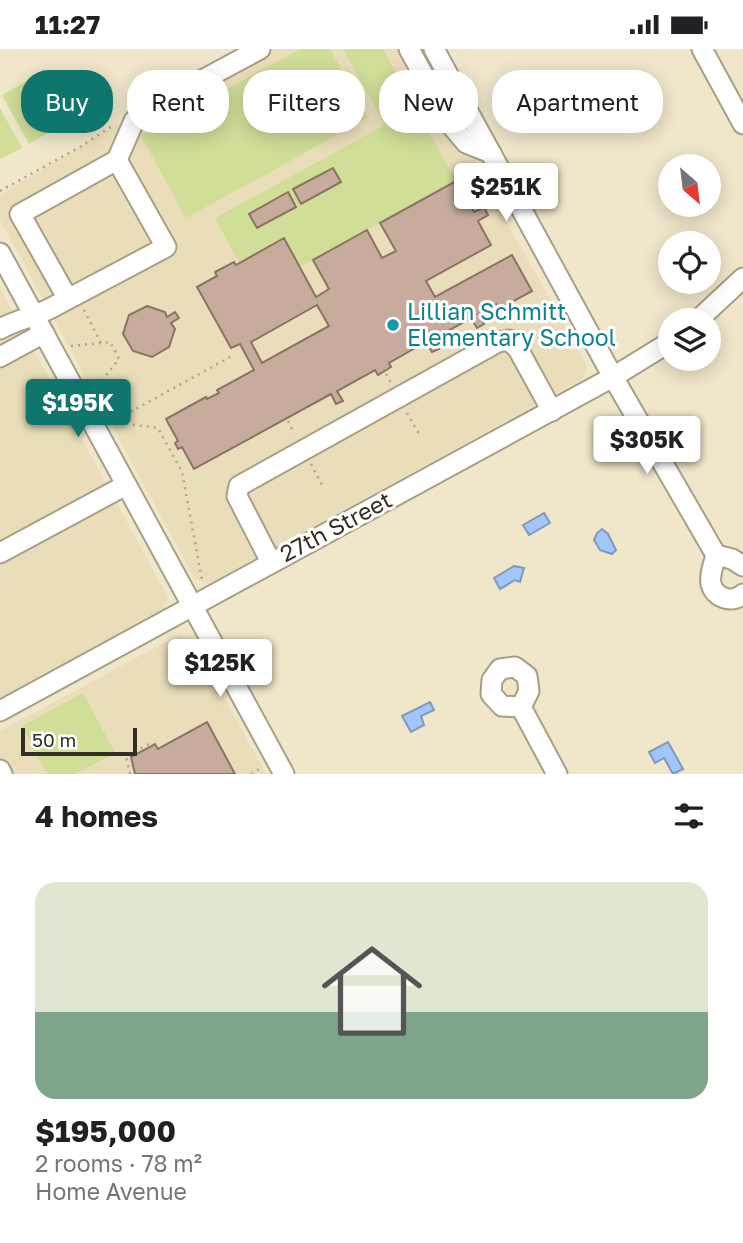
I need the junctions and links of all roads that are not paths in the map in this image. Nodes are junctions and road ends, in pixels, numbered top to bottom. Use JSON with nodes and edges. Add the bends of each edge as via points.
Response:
{"nodes":[{"id":1,"x":260,"y":49,"type":"edge"},
{"id":2,"x":409,"y":49,"type":"edge"},
{"id":3,"x":434,"y":49,"type":"edge"},
{"id":4,"x":702,"y":49,"type":"edge"},
{"id":5,"x":743,"y":124,"type":"edge"},
{"id":6,"x":491,"y":153,"type":"junction"},
{"id":7,"x":117,"y":160,"type":"junction"},
{"id":8,"x":0,"y":253,"type":"edge"},
{"id":9,"x":743,"y":278,"type":"edge"},
{"id":10,"x":72,"y":297,"type":"junction"},
{"id":11,"x":711,"y":308,"type":"edge"},
{"id":12,"x":39,"y":325,"type":"junction"},
{"id":13,"x":0,"y":329,"type":"edge"},
{"id":14,"x":658,"y":349,"type":"edge"},
{"id":15,"x":0,"y":357,"type":"edge"},
{"id":16,"x":613,"y":377,"type":"junction"},
{"id":17,"x":552,"y":411,"type":"junction"},
{"id":18,"x":126,"y":485,"type":"junction"},
{"id":19,"x":0,"y":553,"type":"edge"},
{"id":20,"x":716,"y":555,"type":"junction"},
{"id":21,"x":271,"y":562,"type":"junction"},
{"id":22,"x":743,"y":566,"type":"edge"},
{"id":23,"x":743,"y":594,"type":"edge"},
{"id":24,"x":191,"y":605,"type":"junction"},
{"id":25,"x":521,"y":707,"type":"dead end"},
{"id":26,"x":0,"y":711,"type":"edge"},
{"id":27,"x":284,"y":774,"type":"edge"},
{"id":28,"x":557,"y":774,"type":"edge"}],
"edges":[{"from":1,"to":7,"type":"street","via":[[139,116]]},
{"from":2,"to":6,"type":"street","via":[[451,125],[466,143]]},
{"from":3,"to":6,"type":"street"},
{"from":4,"to":5,"type":"street"},
{"from":6,"to":16,"type":"street"},
{"from":7,"to":10,"type":"street","via":[[166,247]]},
{"from":7,"to":10,"type":"street","via":[[20,214]]},
{"from":8,"to":12,"type":"street"},
{"from":9,"to":11,"type":"street"},
{"from":10,"to":12,"type":"street"},
{"from":12,"to":13,"type":"street","via":[[15,321]]},
{"from":12,"to":15,"type":"street"},
{"from":12,"to":18,"type":"street"},
{"from":14,"to":16,"type":"street","name":"27th Street"},
{"from":16,"to":17,"type":"street","name":"27th Street"},
{"from":16,"to":20,"type":"street"},
{"from":17,"to":21,"type":"street","name":"27th Street"},
{"from":17,"to":21,"type":"street","via":[[518,349],[509,340],[498,342],[239,486],[237,496]]},
{"from":18,"to":19,"type":"street"},
{"from":18,"to":24,"type":"street"},
{"from":20,"to":22,"type":"street"},
{"from":20,"to":23,"type":"street","via":[[711,586],[728,600]]},
{"from":21,"to":24,"type":"street","name":"27th Street"},
{"from":24,"to":26,"type":"street","name":"27th Street"},
{"from":24,"to":27,"type":"street"},
{"from":25,"to":28,"type":"street"}]}
